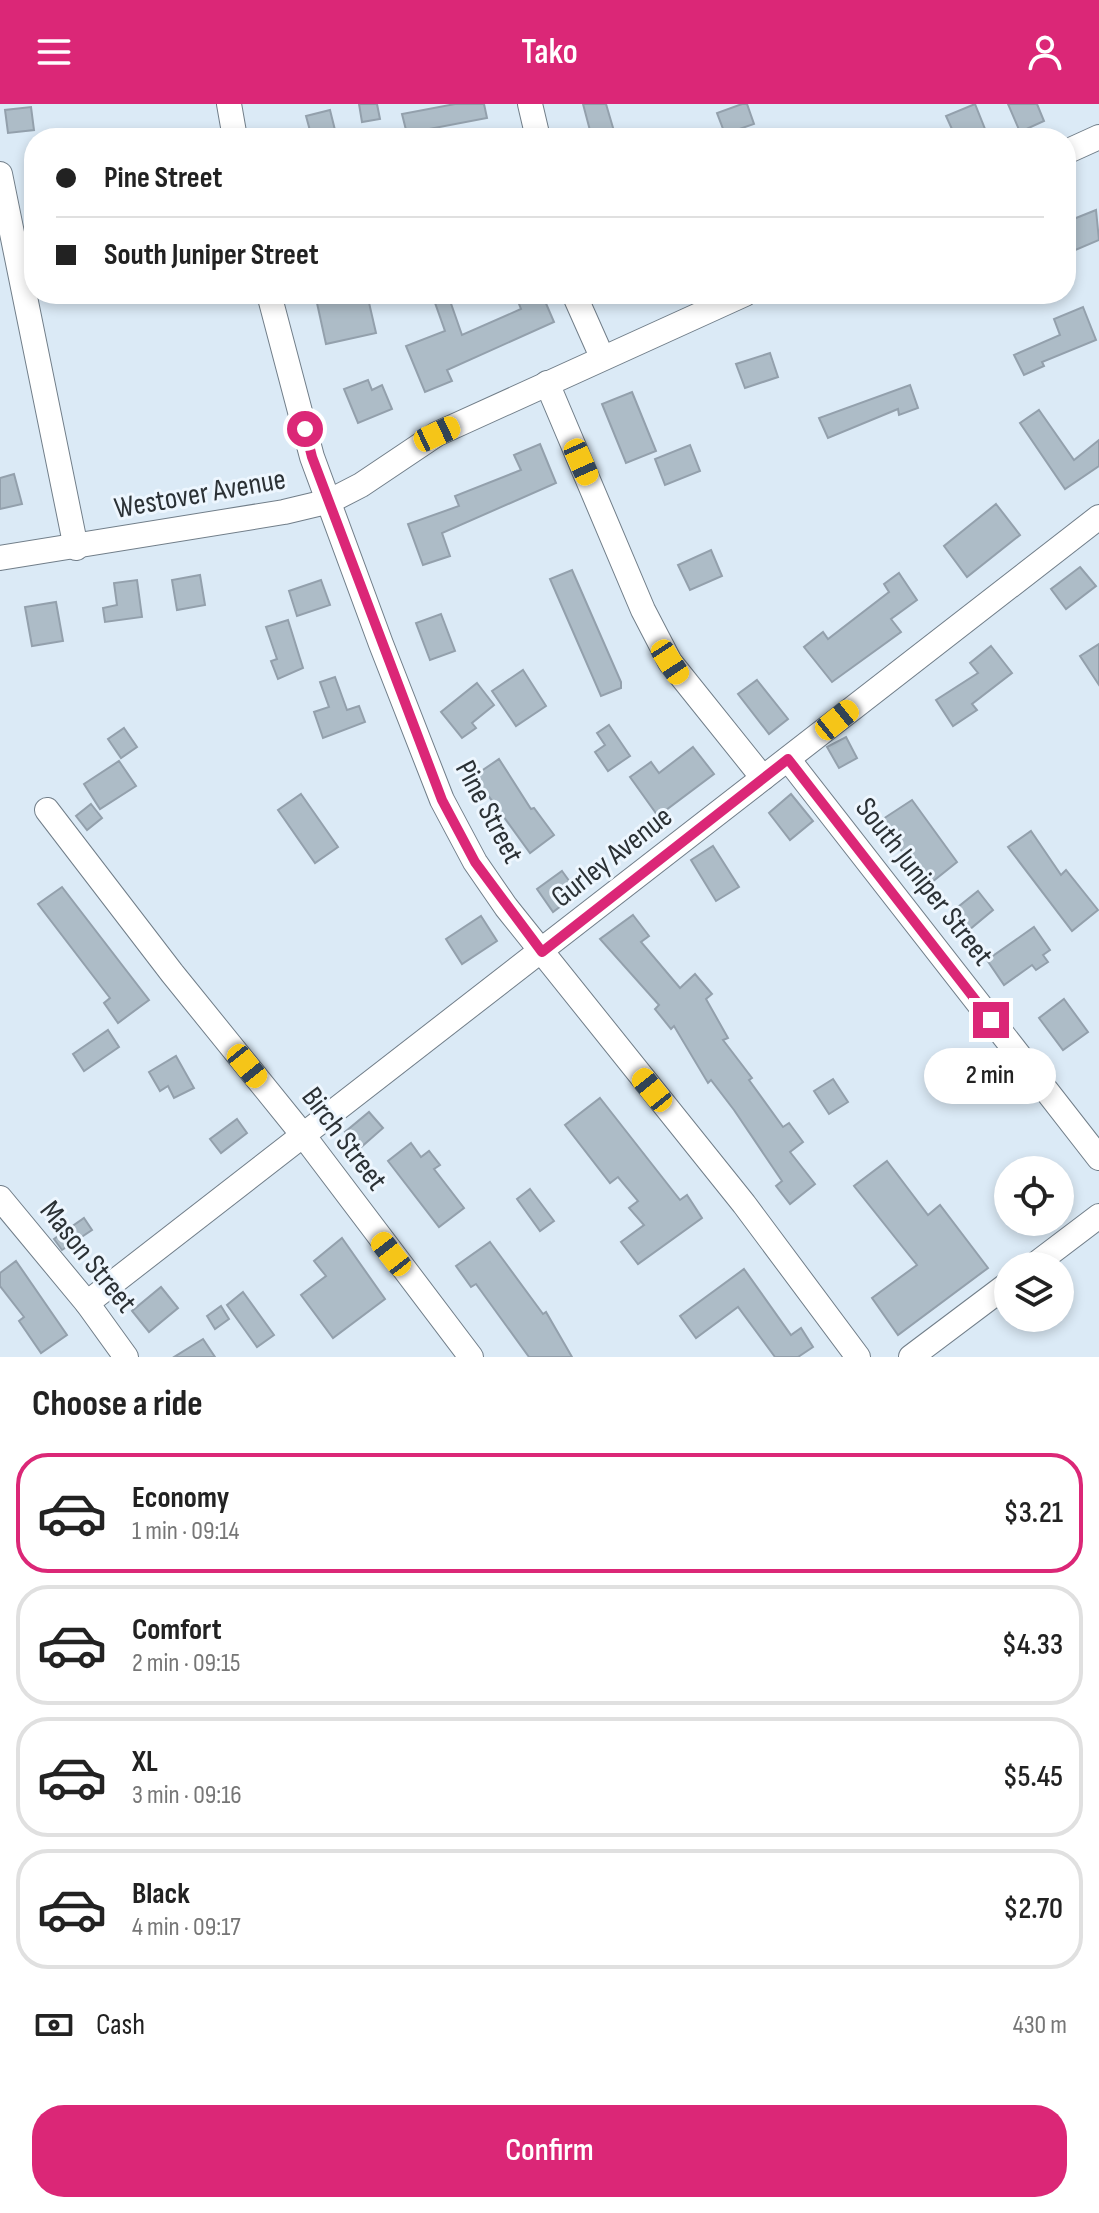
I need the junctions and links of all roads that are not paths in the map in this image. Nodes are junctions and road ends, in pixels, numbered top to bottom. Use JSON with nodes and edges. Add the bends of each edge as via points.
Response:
{"nodes":[{"id":1,"x":229,"y":104,"type":"edge"},
{"id":2,"x":530,"y":104,"type":"edge"},
{"id":3,"x":233,"y":128,"type":"edge"},
{"id":4,"x":536,"y":128,"type":"edge"},
{"id":5,"x":1099,"y":137,"type":"edge"},
{"id":6,"x":1076,"y":147,"type":"edge"},
{"id":7,"x":0,"y":174,"type":"edge"},
{"id":8,"x":24,"y":292,"type":"edge"},
{"id":9,"x":26,"y":304,"type":"edge"},
{"id":10,"x":272,"y":304,"type":"edge"},
{"id":11,"x":578,"y":304,"type":"edge"},
{"id":12,"x":722,"y":304,"type":"edge"},
{"id":13,"x":602,"y":357,"type":"junction"},
{"id":14,"x":547,"y":383,"type":"junction"},
{"id":15,"x":330,"y":501,"type":"junction"},
{"id":16,"x":1095,"y":528,"type":"edge"},
{"id":17,"x":76,"y":548,"type":"junction"},
{"id":18,"x":0,"y":558,"type":"edge"},
{"id":19,"x":788,"y":759,"type":"junction"},
{"id":20,"x":763,"y":778,"type":"junction"},
{"id":21,"x":47,"y":810,"type":"dead end"},
{"id":22,"x":542,"y":952,"type":"junction"},
{"id":23,"x":303,"y":1135,"type":"junction"},
{"id":24,"x":1099,"y":1158,"type":"edge"},
{"id":25,"x":0,"y":1198,"type":"edge"},
{"id":26,"x":1099,"y":1216,"type":"edge"},
{"id":27,"x":1051,"y":1252,"type":"edge"},
{"id":28,"x":994,"y":1295,"type":"edge"},
{"id":29,"x":87,"y":1303,"type":"junction"},
{"id":30,"x":126,"y":1357,"type":"edge"},
{"id":31,"x":471,"y":1357,"type":"edge"},
{"id":32,"x":858,"y":1357,"type":"edge"},
{"id":33,"x":911,"y":1357,"type":"edge"}],
"edges":[{"from":1,"to":3,"type":"street"},
{"from":2,"to":4,"type":"street"},
{"from":5,"to":6,"type":"street"},
{"from":7,"to":8,"type":"street"},
{"from":9,"to":17,"type":"street"},
{"from":10,"to":15,"type":"street","name":"Pine Street","via":[[312,457]]},
{"from":11,"to":13,"type":"street"},
{"from":12,"to":13,"type":"street","name":"Westover Avenue"},
{"from":13,"to":14,"type":"street","name":"Westover Avenue"},
{"from":14,"to":15,"type":"street","name":"Westover Avenue","via":[[437,434]]},
{"from":14,"to":20,"type":"street","via":[[670,662]]},
{"from":15,"to":17,"type":"street","name":"Westover Avenue"},
{"from":15,"to":22,"type":"street","name":"Pine Street","via":[[442,800],[475,862]]},
{"from":16,"to":19,"type":"street","name":"Gurley Avenue"},
{"from":17,"to":18,"type":"street","name":"Westover Avenue"},
{"from":19,"to":20,"type":"street","name":"Gurley Avenue"},
{"from":19,"to":24,"type":"street","name":"South Juniper Street"},
{"from":20,"to":22,"type":"street","name":"Gurley Avenue"},
{"from":21,"to":23,"type":"street","name":"Birch Street"},
{"from":22,"to":23,"type":"street","name":"Gurley Avenue"},
{"from":22,"to":32,"type":"street","name":"Pine Street","via":[[744,1204]]},
{"from":23,"to":29,"type":"street","name":"Gurley Avenue"},
{"from":23,"to":31,"type":"street","name":"Birch Street"},
{"from":25,"to":29,"type":"street","name":"Mason Street"},
{"from":26,"to":27,"type":"street"},
{"from":28,"to":33,"type":"street"},
{"from":29,"to":30,"type":"street","name":"Mason Street"}]}
